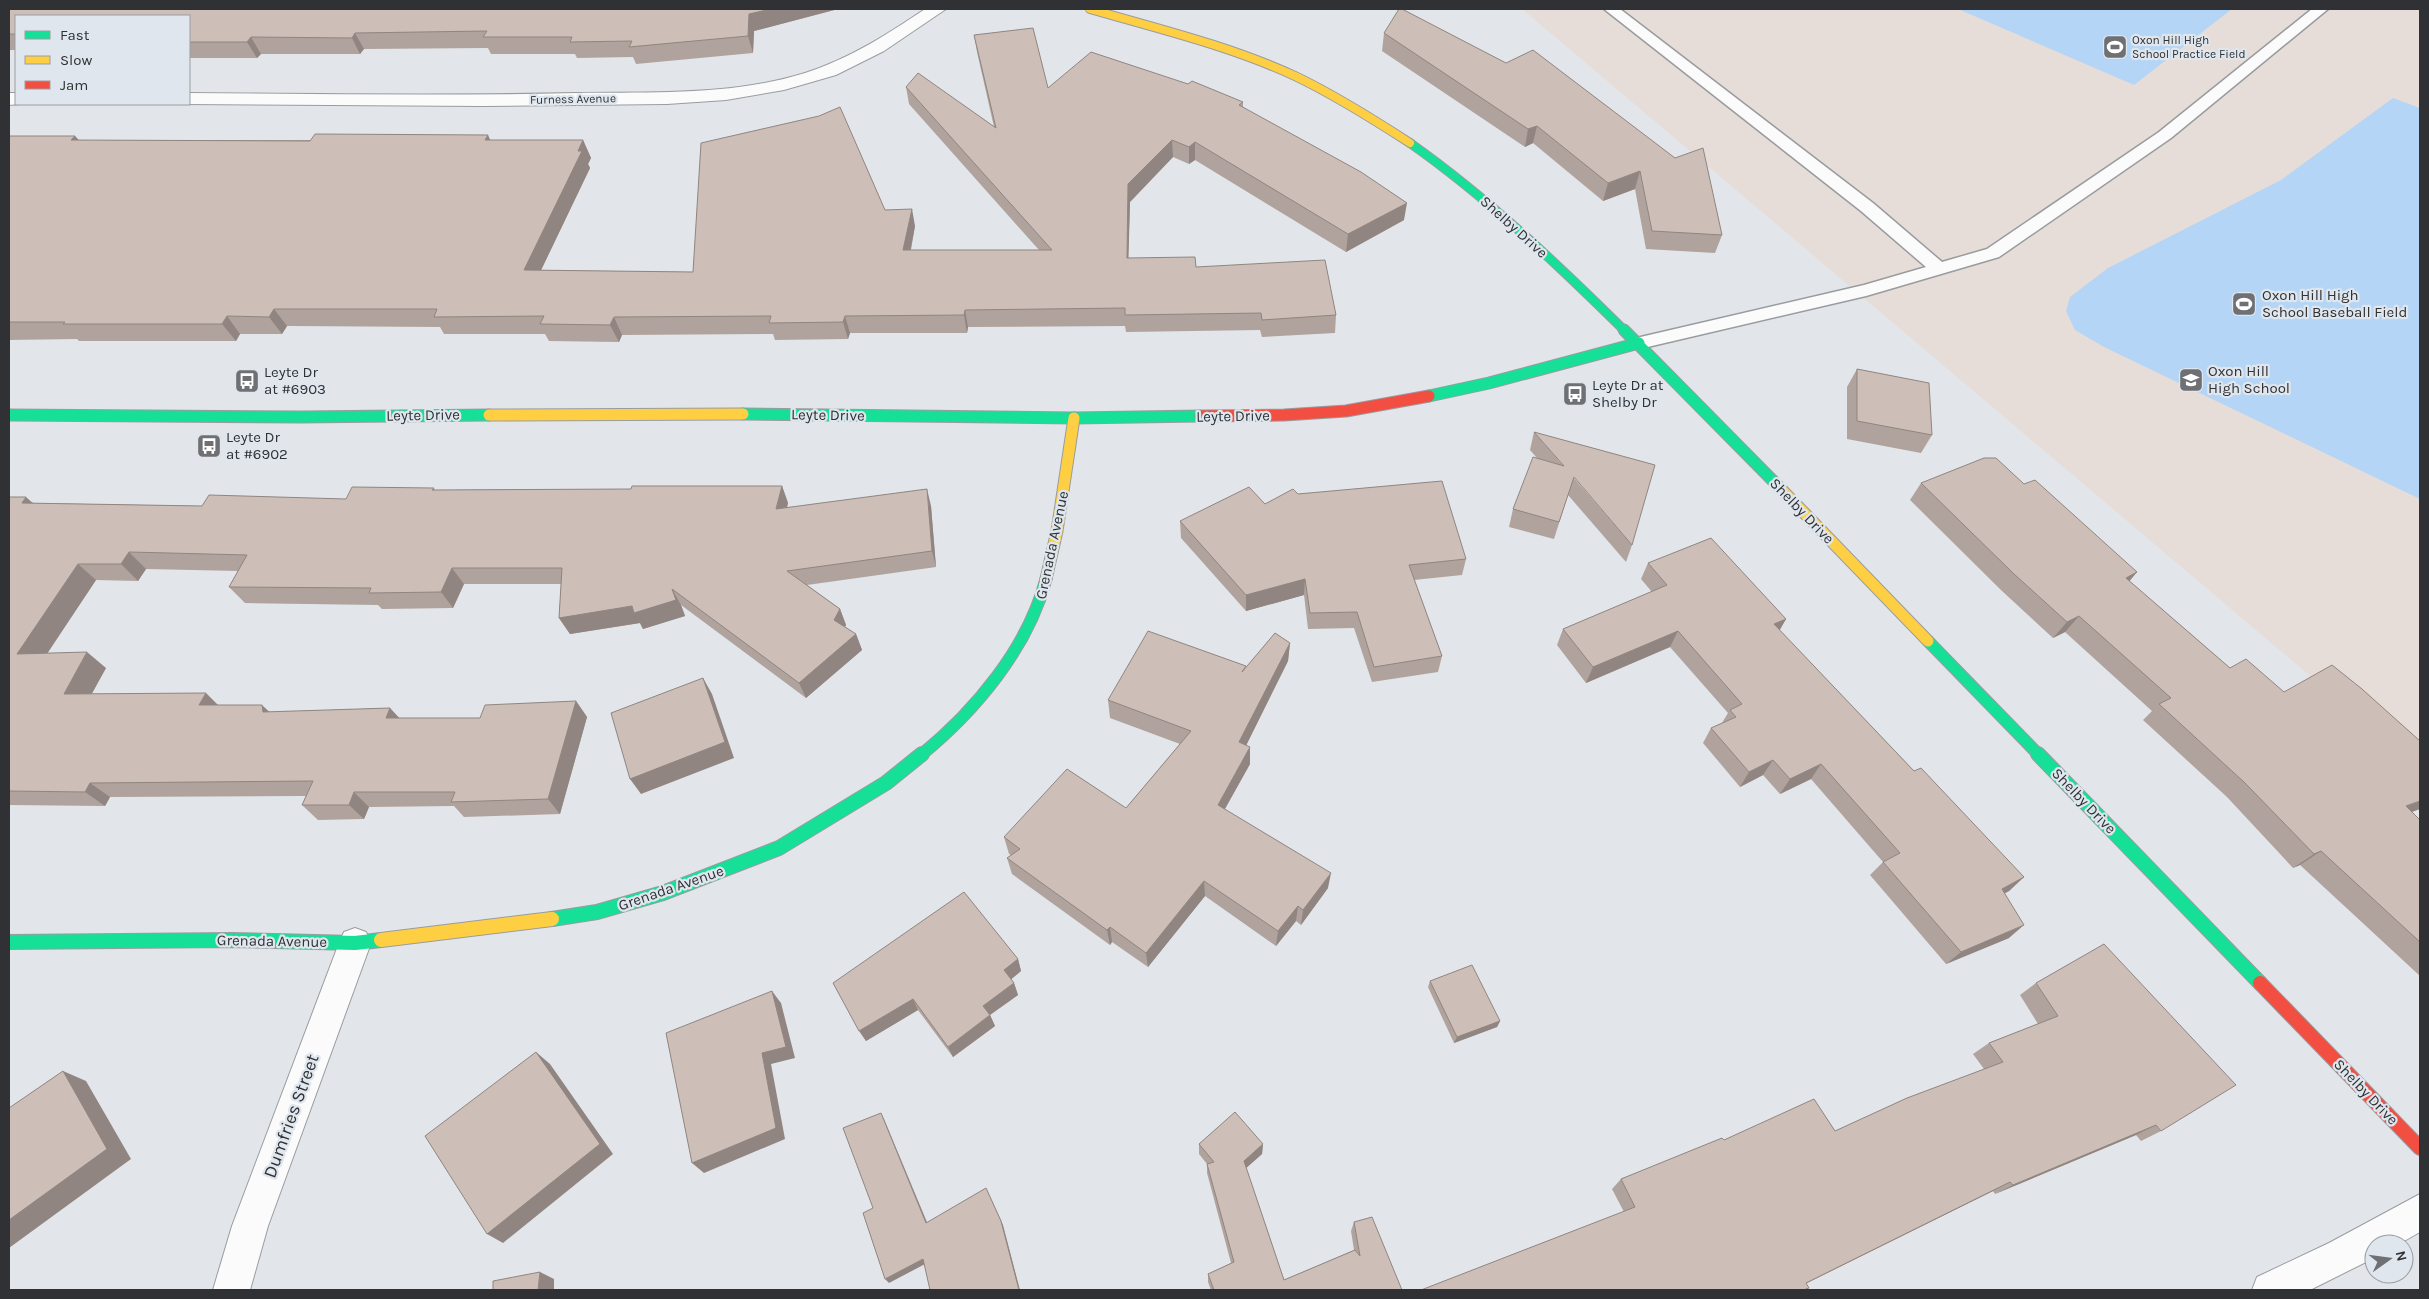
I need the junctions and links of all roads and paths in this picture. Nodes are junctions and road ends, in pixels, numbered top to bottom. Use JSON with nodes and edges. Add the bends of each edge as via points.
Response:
{"nodes":[{"id":1,"x":937,"y":9,"type":"edge"},
{"id":2,"x":1090,"y":9,"type":"edge"},
{"id":3,"x":1611,"y":9,"type":"edge"},
{"id":4,"x":2321,"y":9,"type":"edge"},
{"id":5,"x":190,"y":99,"type":"edge"},
{"id":6,"x":1939,"y":269,"type":"junction"},
{"id":7,"x":1639,"y":343,"type":"junction"},
{"id":8,"x":9,"y":415,"type":"edge"},
{"id":9,"x":1074,"y":418,"type":"junction"},
{"id":10,"x":9,"y":942,"type":"edge"},
{"id":11,"x":355,"y":943,"type":"junction"},
{"id":12,"x":2420,"y":1148,"type":"edge"},
{"id":13,"x":2420,"y":1212,"type":"edge"},
{"id":14,"x":231,"y":1290,"type":"edge"},
{"id":15,"x":2270,"y":1290,"type":"edge"}],
"edges":[{"from":1,"to":5,"type":"street","name":"Furness Avenue","via":[[879,46],[831,71],[754,91],[670,98],[563,100]]},
{"from":2,"to":7,"type":"street","name":"Shelby Drive","via":[[1165,31],[1296,77],[1366,114],[1454,173]]},
{"from":3,"to":6,"type":"lane","via":[[1867,206]]},
{"from":4,"to":6,"type":"lane","via":[[2165,135],[1993,253]]},
{"from":6,"to":7,"type":"lane","via":[[1866,290]]},
{"from":7,"to":9,"type":"street","name":"Leyte Drive","via":[[1451,392],[1346,411]]},
{"from":7,"to":12,"type":"street","name":"Shelby Drive"},
{"from":8,"to":9,"type":"street","name":"Leyte Drive","via":[[302,417],[640,413]]},
{"from":9,"to":11,"type":"street","name":"Grenada Avenue","via":[[1058,531],[1039,606],[1020,642],[971,710],[947,734],[886,783],[779,848],[663,894],[597,912]]},
{"from":10,"to":11,"type":"street","name":"Grenada Avenue","via":[[232,940]]},
{"from":11,"to":14,"type":"street","name":"Dumfries Street","via":[[250,1226]]},
{"from":13,"to":15,"type":"street","via":[[2342,1256]]}]}
